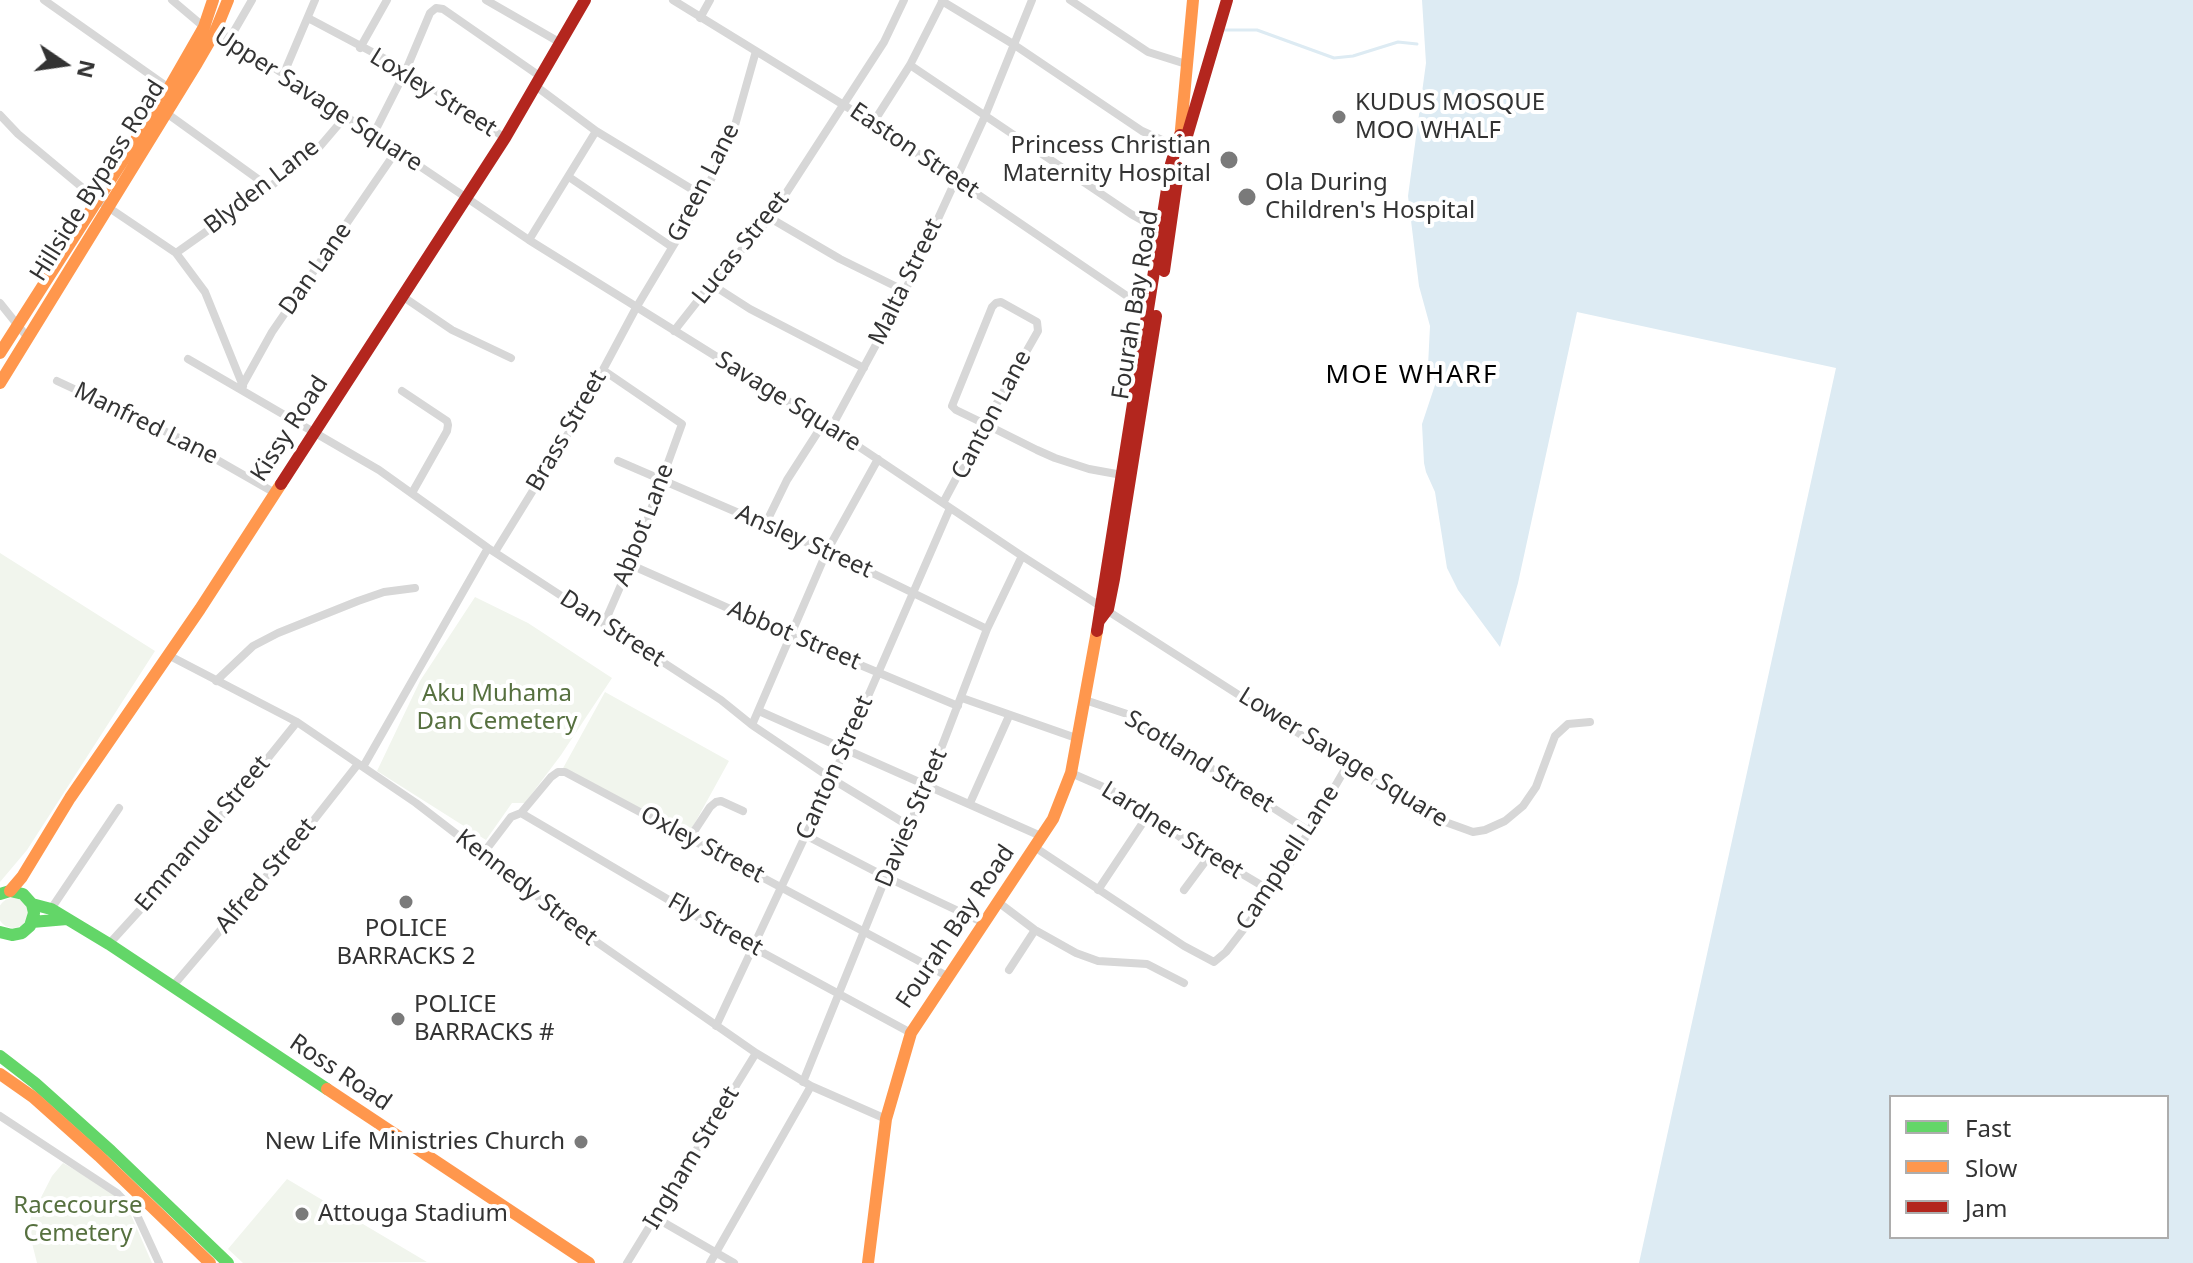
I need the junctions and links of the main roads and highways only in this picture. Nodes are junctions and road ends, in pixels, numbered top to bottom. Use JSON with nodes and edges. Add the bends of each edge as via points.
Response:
{"nodes":[{"id":1,"x":213,"y":0,"type":"edge"},
{"id":2,"x":228,"y":0,"type":"edge"},
{"id":3,"x":585,"y":0,"type":"edge"},
{"id":4,"x":1193,"y":0,"type":"edge"},
{"id":5,"x":1227,"y":0,"type":"edge"},
{"id":6,"x":210,"y":29,"type":"junction"},
{"id":7,"x":1179,"y":143,"type":"junction"},
{"id":8,"x":101,"y":203,"type":"junction"},
{"id":9,"x":0,"y":353,"type":"edge"},
{"id":10,"x":0,"y":383,"type":"edge"},
{"id":11,"x":1131,"y":444,"type":"junction"},
{"id":12,"x":1114,"y":554,"type":"junction"},
{"id":13,"x":22,"y":877,"type":"junction"},
{"id":14,"x":5,"y":892,"type":"edge"},
{"id":15,"x":27,"y":899,"type":"junction"},
{"id":16,"x":67,"y":919,"type":"junction"},
{"id":17,"x":32,"y":922,"type":"junction"},
{"id":18,"x":1,"y":934,"type":"edge"},
{"id":19,"x":0,"y":1056,"type":"edge"},
{"id":20,"x":0,"y":1074,"type":"edge"},
{"id":21,"x":210,"y":1263,"type":"edge"},
{"id":22,"x":228,"y":1263,"type":"edge"},
{"id":23,"x":589,"y":1263,"type":"edge"},
{"id":24,"x":868,"y":1263,"type":"edge"}],
"edges":[{"from":1,"to":6,"type":"main road","name":"Hillside Bypass Road"},
{"from":2,"to":6,"type":"main road","name":"Hillside Bypass Road"},
{"from":3,"to":13,"type":"main road","name":"Kissy Road","via":[[505,138]]},
{"from":4,"to":7,"type":"main road","name":"Fourah Bay Road"},
{"from":5,"to":7,"type":"main road"},
{"from":6,"to":8,"type":"main road","name":"Hillside Bypass Road"},
{"from":6,"to":8,"type":"main road","name":"Hillside Bypass Road","via":[[165,112]]},
{"from":7,"to":11,"type":"main road","name":"Fourah Bay Road"},
{"from":7,"to":11,"type":"main road","name":"Fourah Bay Road"},
{"from":8,"to":9,"type":"main road","name":"Hillside Bypass Road"},
{"from":8,"to":10,"type":"main road","name":"Hillside Bypass Road"},
{"from":11,"to":12,"type":"main road","name":"Fourah Bay Road"},
{"from":11,"to":12,"type":"main road","name":"Fourah Bay Road","via":[[1122,475]]},
{"from":12,"to":24,"type":"main road","name":"Fourah Bay Road","via":[[1071,773],[1040,843],[911,1033],[886,1119]]},
{"from":13,"to":14,"type":"main road","name":"Kissy Road"},
{"from":13,"to":15,"type":"main road"},
{"from":14,"to":15,"type":"main road","name":"Ross Road"},
{"from":15,"to":16,"type":"main road","name":"Ross Road"},
{"from":15,"to":17,"type":"main road"},
{"from":16,"to":17,"type":"main road"},
{"from":16,"to":23,"type":"main road","name":"Ross Road"},
{"from":17,"to":18,"type":"main road","via":[[17,935]]},
{"from":19,"to":22,"type":"main road","via":[[111,1151]]},
{"from":20,"to":21,"type":"main road","via":[[33,1097]]}]}
